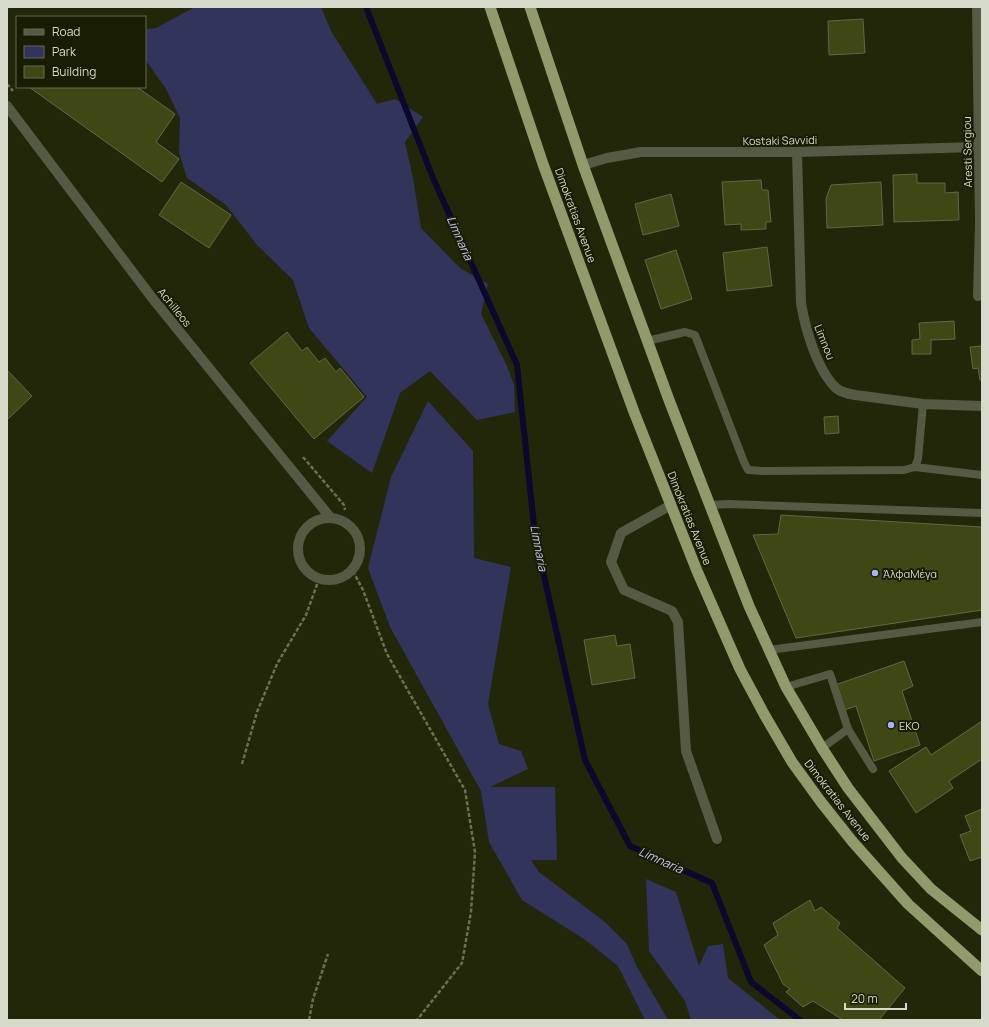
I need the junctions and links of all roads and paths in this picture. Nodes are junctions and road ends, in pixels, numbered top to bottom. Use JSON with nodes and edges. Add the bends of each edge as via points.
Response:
{"nodes":[{"id":1,"x":490,"y":7,"type":"edge"},
{"id":2,"x":530,"y":7,"type":"edge"},
{"id":3,"x":977,"y":7,"type":"edge"},
{"id":4,"x":7,"y":106,"type":"edge"},
{"id":5,"x":979,"y":147,"type":"junction"},
{"id":6,"x":797,"y":152,"type":"junction"},
{"id":7,"x":583,"y":165,"type":"junction"},
{"id":8,"x":981,"y":223,"type":"edge"},
{"id":9,"x":978,"y":296,"type":"dead end"},
{"id":10,"x":647,"y":341,"type":"junction"},
{"id":11,"x":923,"y":404,"type":"junction"},
{"id":12,"x":982,"y":406,"type":"edge"},
{"id":13,"x":915,"y":467,"type":"junction"},
{"id":14,"x":982,"y":475,"type":"edge"},
{"id":15,"x":671,"y":505,"type":"junction"},
{"id":16,"x":709,"y":505,"type":"junction"},
{"id":17,"x":982,"y":513,"type":"edge"},
{"id":18,"x":330,"y":517,"type":"junction"},
{"id":19,"x":353,"y":571,"type":"junction"},
{"id":20,"x":319,"y":579,"type":"junction"},
{"id":21,"x":982,"y":622,"type":"edge"},
{"id":22,"x":769,"y":650,"type":"junction"},
{"id":23,"x":786,"y":687,"type":"junction"},
{"id":24,"x":848,"y":729,"type":"junction"},
{"id":25,"x":822,"y":748,"type":"junction"},
{"id":26,"x":242,"y":764,"type":"dead end"},
{"id":27,"x":873,"y":769,"type":"dead end"},
{"id":28,"x":717,"y":838,"type":"dead end"},
{"id":29,"x":982,"y":930,"type":"edge"},
{"id":30,"x":328,"y":954,"type":"dead end"},
{"id":31,"x":982,"y":971,"type":"edge"},
{"id":32,"x":309,"y":1020,"type":"edge"},
{"id":33,"x":417,"y":1020,"type":"edge"}],
"edges":[{"from":1,"to":15,"type":"highway","name":"Dimokratias Avenue","via":[[543,164]]},
{"from":2,"to":7,"type":"highway","name":"Dimokratias Avenue"},
{"from":3,"to":5,"type":"street","name":"Aresti Sergiou"},
{"from":4,"to":18,"type":"street","name":"Achilleos","via":[[153,299]]},
{"from":5,"to":6,"type":"street","name":"Kostaki Savvidi"},
{"from":5,"to":8,"type":"street","name":"Aresti Sergiou"},
{"from":6,"to":7,"type":"street","name":"Kostaki Savvidi","via":[[642,152]]},
{"from":6,"to":11,"type":"street","name":"Limnou","via":[[801,303],[804,321],[817,359],[828,379],[845,393]]},
{"from":7,"to":10,"type":"highway","name":"Dimokratias Avenue"},
{"from":8,"to":9,"type":"street","name":"Aresti Sergiou"},
{"from":10,"to":13,"type":"lane","via":[[685,332],[696,335],[748,470],[904,470]]},
{"from":10,"to":16,"type":"highway","name":"Dimokratias Avenue"},
{"from":11,"to":12,"type":"street","name":"Limnou"},
{"from":11,"to":13,"type":"lane"},
{"from":13,"to":14,"type":"lane"},
{"from":15,"to":28,"type":"street","via":[[622,533],[611,562],[624,590],[672,611],[678,622],[686,751]]},
{"from":15,"to":31,"type":"highway","name":"Dimokratias Avenue","via":[[740,669],[792,762],[821,802],[884,878],[908,904]]},
{"from":16,"to":17,"type":"lane"},
{"from":16,"to":22,"type":"highway","name":"Dimokratias Avenue"},
{"from":18,"to":19,"type":"street","via":[[347,522],[359,536],[361,554]]},
{"from":18,"to":20,"type":"street","via":[[312,522],[300,535],[298,553],[304,569]]},
{"from":19,"to":20,"type":"street","via":[[337,580]]},
{"from":19,"to":33,"type":"path","via":[[363,590],[387,654],[465,790],[475,852],[471,912],[462,963]]},
{"from":20,"to":26,"type":"path","via":[[306,615],[277,664],[257,712]]},
{"from":21,"to":22,"type":"lane"},
{"from":22,"to":23,"type":"highway","name":"Dimokratias Avenue"},
{"from":23,"to":24,"type":"lane","via":[[830,674]]},
{"from":23,"to":25,"type":"highway","name":"Dimokratias Avenue"},
{"from":24,"to":25,"type":"lane"},
{"from":24,"to":27,"type":"lane"},
{"from":25,"to":29,"type":"highway","name":"Dimokratias Avenue","via":[[848,788],[902,858],[931,889]]},
{"from":30,"to":32,"type":"path"}]}
